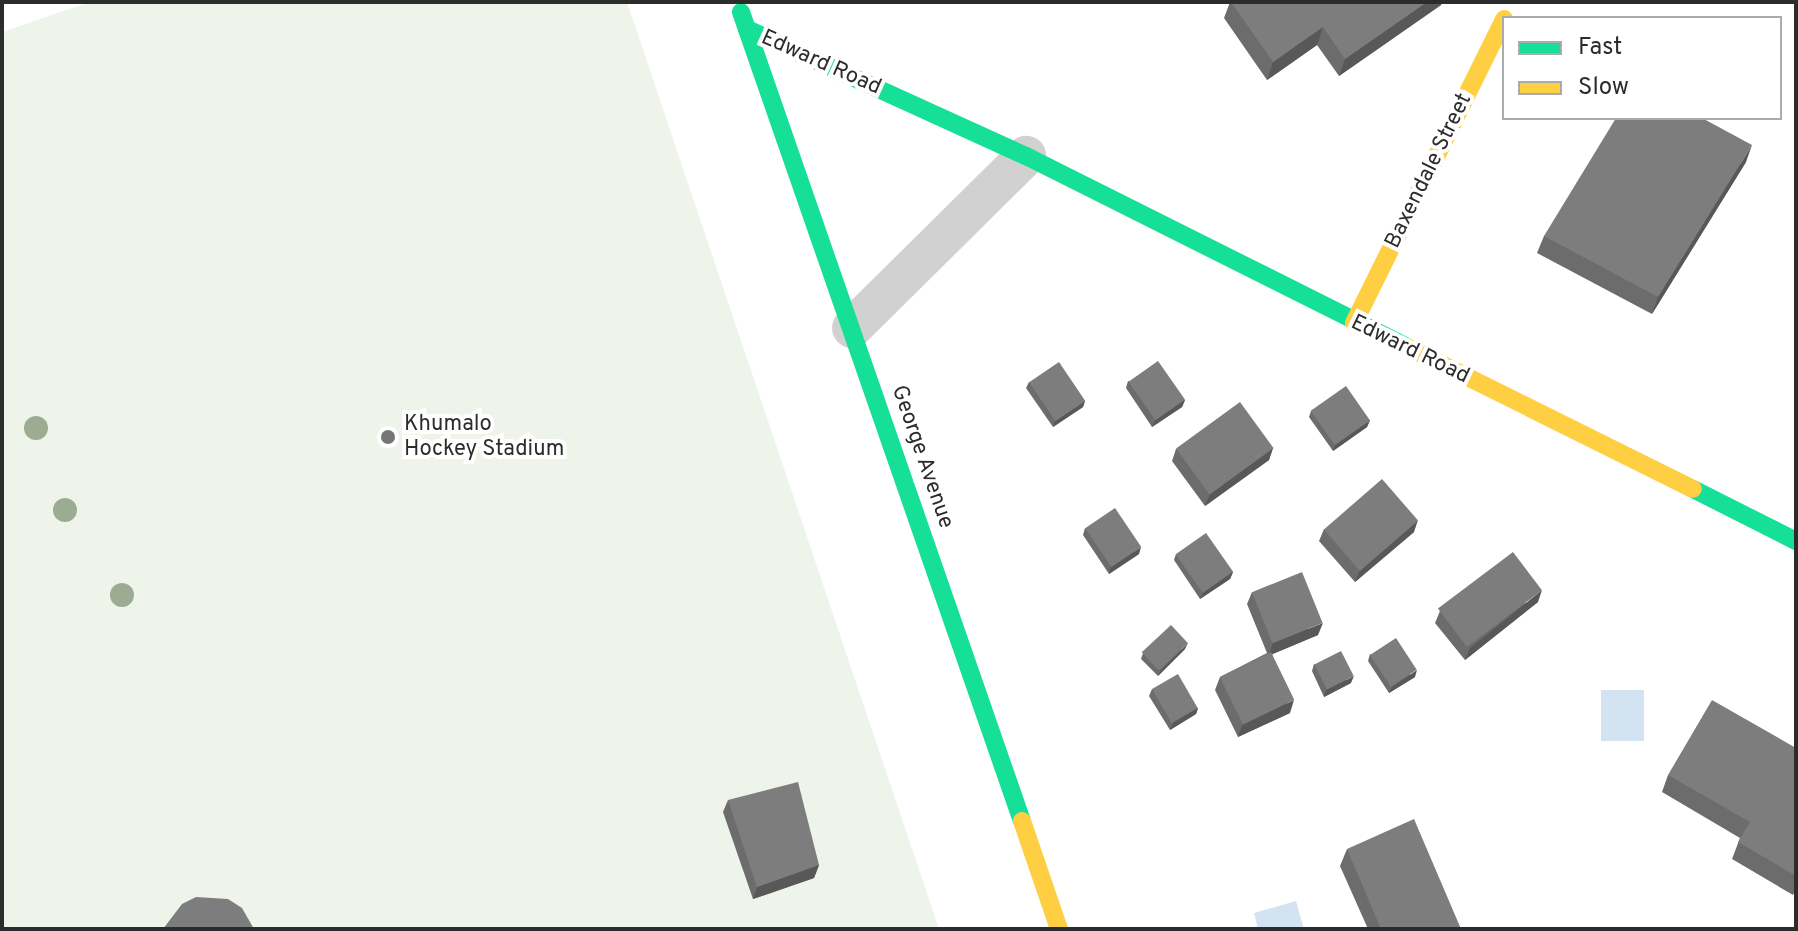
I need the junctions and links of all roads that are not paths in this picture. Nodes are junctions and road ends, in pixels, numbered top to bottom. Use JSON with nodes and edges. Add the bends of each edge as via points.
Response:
{"nodes":[{"id":1,"x":737,"y":2,"type":"edge"},
{"id":2,"x":1502,"y":23,"type":"edge"},
{"id":3,"x":747,"y":29,"type":"junction"},
{"id":4,"x":1026,"y":156,"type":"junction"},
{"id":5,"x":1354,"y":323,"type":"junction"},
{"id":6,"x":852,"y":328,"type":"junction"},
{"id":7,"x":1796,"y":541,"type":"edge"},
{"id":8,"x":1059,"y":929,"type":"edge"}],
"edges":[{"from":1,"to":3,"type":"street","name":"George Avenue"},
{"from":2,"to":5,"type":"street","name":"Baxendale Street"},
{"from":3,"to":4,"type":"street","name":"Edward Road"},
{"from":3,"to":6,"type":"street","name":"George Avenue"},
{"from":4,"to":5,"type":"street","name":"Edward Road"},
{"from":4,"to":6,"type":"street"},
{"from":5,"to":7,"type":"street","name":"Edward Road"},
{"from":6,"to":8,"type":"street","name":"George Avenue"}]}
